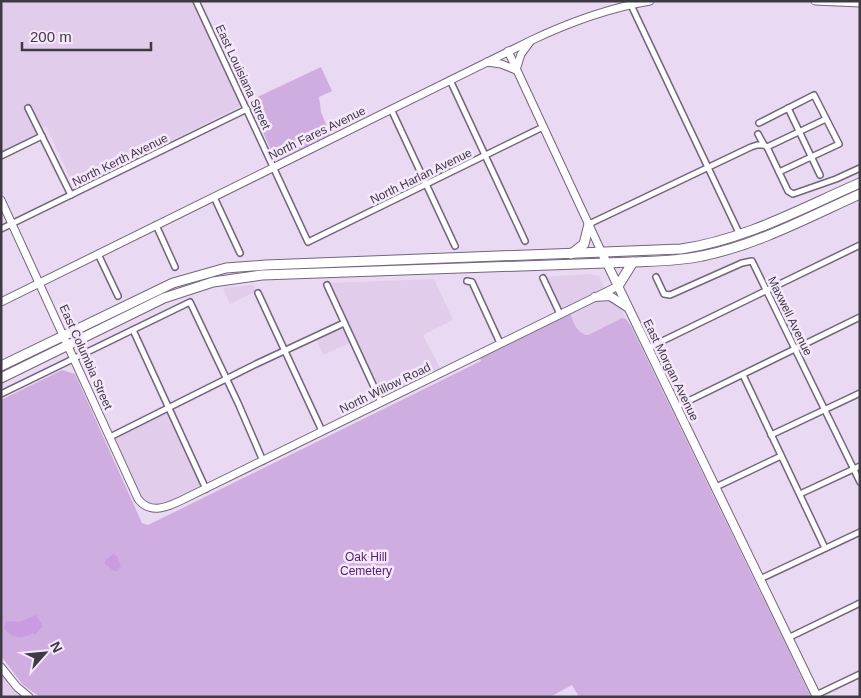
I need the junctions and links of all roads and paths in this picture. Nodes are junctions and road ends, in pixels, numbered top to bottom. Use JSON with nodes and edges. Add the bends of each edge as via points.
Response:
{"nodes":[{"id":1,"x":196,"y":1,"type":"edge"},
{"id":2,"x":650,"y":1,"type":"edge"},
{"id":3,"x":815,"y":1,"type":"edge"},
{"id":4,"x":635,"y":3,"type":"edge"},
{"id":5,"x":860,"y":3,"type":"edge"},
{"id":6,"x":532,"y":40,"type":"junction"},
{"id":7,"x":508,"y":51,"type":"junction"},
{"id":8,"x":486,"y":62,"type":"junction"},
{"id":9,"x":516,"y":70,"type":"junction"},
{"id":10,"x":450,"y":80,"type":"junction"},
{"id":11,"x":28,"y":108,"type":"dead end"},
{"id":12,"x":788,"y":108,"type":"junction"},
{"id":13,"x":247,"y":109,"type":"junction"},
{"id":14,"x":391,"y":109,"type":"junction"},
{"id":15,"x":826,"y":119,"type":"junction"},
{"id":16,"x":759,"y":123,"type":"dead end"},
{"id":17,"x":544,"y":127,"type":"junction"},
{"id":18,"x":799,"y":133,"type":"junction"},
{"id":19,"x":758,"y":134,"type":"dead end"},
{"id":20,"x":42,"y":136,"type":"junction"},
{"id":21,"x":766,"y":146,"type":"junction"},
{"id":22,"x":485,"y":155,"type":"junction"},
{"id":23,"x":1,"y":156,"type":"edge"},
{"id":24,"x":812,"y":158,"type":"junction"},
{"id":25,"x":273,"y":168,"type":"junction"},
{"id":26,"x":708,"y":168,"type":"junction"},
{"id":27,"x":860,"y":168,"type":"edge"},
{"id":28,"x":779,"y":172,"type":"junction"},
{"id":29,"x":820,"y":174,"type":"dead end"},
{"id":30,"x":860,"y":183,"type":"edge"},
{"id":31,"x":426,"y":184,"type":"junction"},
{"id":32,"x":860,"y":194,"type":"edge"},
{"id":33,"x":72,"y":195,"type":"junction"},
{"id":34,"x":214,"y":196,"type":"junction"},
{"id":35,"x":1,"y":200,"type":"edge"},
{"id":36,"x":12,"y":224,"type":"junction"},
{"id":37,"x":589,"y":224,"type":"junction"},
{"id":38,"x":156,"y":225,"type":"junction"},
{"id":39,"x":1,"y":229,"type":"edge"},
{"id":40,"x":740,"y":236,"type":"junction"},
{"id":41,"x":525,"y":241,"type":"dead end"},
{"id":42,"x":308,"y":242,"type":"joint"},
{"id":43,"x":860,"y":245,"type":"edge"},
{"id":44,"x":455,"y":246,"type":"dead end"},
{"id":45,"x":602,"y":253,"type":"junction"},
{"id":46,"x":98,"y":254,"type":"junction"},
{"id":47,"x":240,"y":254,"type":"dead end"},
{"id":48,"x":570,"y":254,"type":"junction"},
{"id":49,"x":633,"y":262,"type":"junction"},
{"id":50,"x":607,"y":263,"type":"junction"},
{"id":51,"x":175,"y":267,"type":"dead end"},
{"id":52,"x":656,"y":277,"type":"dead end"},
{"id":53,"x":543,"y":278,"type":"dead end"},
{"id":54,"x":469,"y":281,"type":"dead end"},
{"id":55,"x":40,"y":283,"type":"junction"},
{"id":56,"x":327,"y":285,"type":"dead end"},
{"id":57,"x":618,"y":286,"type":"junction"},
{"id":58,"x":766,"y":290,"type":"junction"},
{"id":59,"x":258,"y":293,"type":"dead end"},
{"id":60,"x":118,"y":296,"type":"dead end"},
{"id":61,"x":595,"y":297,"type":"junction"},
{"id":62,"x":1,"y":302,"type":"edge"},
{"id":63,"x":628,"y":308,"type":"junction"},
{"id":64,"x":560,"y":314,"type":"junction"},
{"id":65,"x":860,"y":317,"type":"edge"},
{"id":66,"x":344,"y":323,"type":"junction"},
{"id":67,"x":132,"y":330,"type":"junction"},
{"id":68,"x":64,"y":335,"type":"junction"},
{"id":69,"x":500,"y":343,"type":"junction"},
{"id":70,"x":68,"y":345,"type":"junction"},
{"id":71,"x":648,"y":348,"type":"junction"},
{"id":72,"x":795,"y":349,"type":"junction"},
{"id":73,"x":285,"y":350,"type":"junction"},
{"id":74,"x":74,"y":358,"type":"junction"},
{"id":75,"x":1,"y":366,"type":"edge"},
{"id":76,"x":742,"y":375,"type":"junction"},
{"id":77,"x":1,"y":378,"type":"edge"},
{"id":78,"x":226,"y":379,"type":"junction"},
{"id":79,"x":860,"y":393,"type":"edge"},
{"id":80,"x":1,"y":394,"type":"edge"},
{"id":81,"x":381,"y":402,"type":"junction"},
{"id":82,"x":676,"y":407,"type":"junction"},
{"id":83,"x":168,"y":408,"type":"junction"},
{"id":84,"x":825,"y":410,"type":"junction"},
{"id":85,"x":322,"y":431,"type":"junction"},
{"id":86,"x":772,"y":435,"type":"junction"},
{"id":87,"x":110,"y":437,"type":"junction"},
{"id":88,"x":781,"y":456,"type":"junction"},
{"id":89,"x":263,"y":461,"type":"junction"},
{"id":90,"x":860,"y":466,"type":"edge"},
{"id":91,"x":853,"y":469,"type":"junction"},
{"id":92,"x":860,"y":482,"type":"edge"},
{"id":93,"x":716,"y":487,"type":"junction"},
{"id":94,"x":206,"y":489,"type":"junction"},
{"id":95,"x":800,"y":494,"type":"junction"},
{"id":96,"x":161,"y":508,"type":"joint"},
{"id":97,"x":860,"y":532,"type":"edge"},
{"id":98,"x":826,"y":548,"type":"junction"},
{"id":99,"x":760,"y":580,"type":"junction"},
{"id":100,"x":860,"y":603,"type":"edge"},
{"id":101,"x":788,"y":638,"type":"junction"},
{"id":102,"x":1,"y":667,"type":"edge"},
{"id":103,"x":860,"y":674,"type":"edge"},
{"id":104,"x":817,"y":696,"type":"edge"},
{"id":105,"x":29,"y":697,"type":"edge"}],
"edges":[{"from":1,"to":13,"type":"street","name":"East Louisiana Street"},
{"from":2,"to":4,"type":"street","name":"North Fares Avenue"},
{"from":3,"to":5,"type":"street"},
{"from":4,"to":6,"type":"street","name":"North Fares Avenue","via":[[576,21]]},
{"from":4,"to":26,"type":"street"},
{"from":6,"to":7,"type":"street","name":"North Fares Avenue"},
{"from":6,"to":9,"type":"street","via":[[521,54]]},
{"from":7,"to":8,"type":"street","name":"North Fares Avenue"},
{"from":7,"to":9,"type":"street","name":"East Morgan Avenue"},
{"from":8,"to":9,"type":"street"},
{"from":8,"to":10,"type":"street","name":"North Fares Avenue"},
{"from":9,"to":17,"type":"street","name":"East Morgan Avenue"},
{"from":10,"to":14,"type":"street","name":"North Fares Avenue"},
{"from":10,"to":22,"type":"street"},
{"from":11,"to":20,"type":"street"},
{"from":12,"to":15,"type":"street","via":[[815,96]]},
{"from":12,"to":16,"type":"street"},
{"from":12,"to":18,"type":"street"},
{"from":13,"to":25,"type":"street","name":"East Louisiana Street"},
{"from":13,"to":33,"type":"street","name":"North Kerth Avenue"},
{"from":14,"to":25,"type":"street","name":"North Fares Avenue"},
{"from":14,"to":31,"type":"street"},
{"from":15,"to":18,"type":"street"},
{"from":15,"to":24,"type":"street","via":[[839,144]]},
{"from":17,"to":22,"type":"street","name":"North Harlan Avenue"},
{"from":17,"to":37,"type":"street","name":"East Morgan Avenue"},
{"from":18,"to":21,"type":"street"},
{"from":18,"to":24,"type":"street"},
{"from":19,"to":21,"type":"street"},
{"from":20,"to":23,"type":"street"},
{"from":20,"to":33,"type":"street"},
{"from":21,"to":26,"type":"street","via":[[751,147]]},
{"from":21,"to":28,"type":"street"},
{"from":22,"to":31,"type":"street","name":"North Harlan Avenue"},
{"from":22,"to":41,"type":"street"},
{"from":24,"to":28,"type":"street"},
{"from":24,"to":29,"type":"street"},
{"from":25,"to":34,"type":"street","name":"North Fares Avenue"},
{"from":25,"to":42,"type":"street","name":"East Louisiana Street"},
{"from":26,"to":37,"type":"street"},
{"from":26,"to":40,"type":"street"},
{"from":27,"to":28,"type":"street","via":[[800,193],[788,191]]},
{"from":30,"to":40,"type":"highway"},
{"from":31,"to":42,"type":"street","name":"North Harlan Avenue"},
{"from":31,"to":44,"type":"street"},
{"from":32,"to":49,"type":"highway","via":[[760,239],[728,249],[688,259]]},
{"from":33,"to":36,"type":"street","name":"North Kerth Avenue"},
{"from":34,"to":38,"type":"street","name":"North Fares Avenue"},
{"from":34,"to":47,"type":"street"},
{"from":35,"to":36,"type":"street","name":"East Columbia Street"},
{"from":36,"to":39,"type":"street","name":"North Kerth Avenue"},
{"from":36,"to":55,"type":"street","name":"East Columbia Street"},
{"from":37,"to":45,"type":"street","name":"East Morgan Avenue"},
{"from":37,"to":48,"type":"highway","via":[[584,244]]},
{"from":38,"to":46,"type":"street","name":"North Fares Avenue"},
{"from":38,"to":51,"type":"street"},
{"from":40,"to":45,"type":"highway","via":[[681,249]]},
{"from":43,"to":58,"type":"street"},
{"from":45,"to":48,"type":"highway"},
{"from":45,"to":50,"type":"main road","name":"East Morgan Avenue"},
{"from":46,"to":55,"type":"street","name":"North Fares Avenue"},
{"from":46,"to":60,"type":"street"},
{"from":48,"to":68,"type":"highway","via":[[226,268],[173,282]]},
{"from":49,"to":50,"type":"highway"},
{"from":49,"to":57,"type":"highway"},
{"from":50,"to":57,"type":"main road","name":"East Morgan Avenue"},
{"from":50,"to":70,"type":"highway","via":[[237,277],[199,285],[164,298]]},
{"from":52,"to":58,"type":"street","name":"Maxwell Avenue","via":[[664,294],[670,295],[752,261]]},
{"from":53,"to":64,"type":"street"},
{"from":54,"to":69,"type":"street"},
{"from":55,"to":62,"type":"street","name":"North Fares Avenue"},
{"from":55,"to":68,"type":"street","name":"East Columbia Street"},
{"from":56,"to":66,"type":"street"},
{"from":57,"to":61,"type":"street","name":"North Willow Road"},
{"from":57,"to":63,"type":"main road","name":"East Morgan Avenue"},
{"from":58,"to":71,"type":"street"},
{"from":58,"to":72,"type":"street","name":"Maxwell Avenue"},
{"from":59,"to":73,"type":"street"},
{"from":61,"to":63,"type":"main road","via":[[610,296]]},
{"from":61,"to":64,"type":"street","name":"North Willow Road"},
{"from":63,"to":71,"type":"main road","name":"East Morgan Avenue"},
{"from":64,"to":69,"type":"street","name":"North Willow Road"},
{"from":65,"to":72,"type":"street"},
{"from":66,"to":73,"type":"street"},
{"from":66,"to":81,"type":"street"},
{"from":67,"to":74,"type":"street"},
{"from":67,"to":78,"type":"street","via":[[191,303]]},
{"from":67,"to":83,"type":"street"},
{"from":68,"to":70,"type":"street","name":"East Columbia Street"},
{"from":68,"to":75,"type":"highway"},
{"from":69,"to":81,"type":"street","name":"North Willow Road"},
{"from":70,"to":74,"type":"street","name":"East Columbia Street"},
{"from":70,"to":77,"type":"highway"},
{"from":71,"to":82,"type":"main road","name":"East Morgan Avenue"},
{"from":72,"to":76,"type":"street"},
{"from":72,"to":84,"type":"street","name":"Maxwell Avenue"},
{"from":73,"to":78,"type":"street"},
{"from":73,"to":85,"type":"street"},
{"from":74,"to":80,"type":"street"},
{"from":74,"to":87,"type":"street","name":"East Columbia Street"},
{"from":76,"to":82,"type":"street"},
{"from":76,"to":86,"type":"street"},
{"from":78,"to":83,"type":"street"},
{"from":78,"to":89,"type":"street"},
{"from":79,"to":84,"type":"street"},
{"from":81,"to":85,"type":"street","name":"North Willow Road"},
{"from":82,"to":93,"type":"main road","name":"East Morgan Avenue"},
{"from":83,"to":87,"type":"street"},
{"from":83,"to":94,"type":"street"},
{"from":84,"to":86,"type":"street"},
{"from":84,"to":91,"type":"street","name":"Maxwell Avenue"},
{"from":85,"to":89,"type":"street","name":"North Willow Road"},
{"from":86,"to":88,"type":"street"},
{"from":87,"to":96,"type":"street","name":"East Columbia Street","via":[[140,502],[148,508]]},
{"from":88,"to":93,"type":"street"},
{"from":88,"to":95,"type":"street"},
{"from":89,"to":94,"type":"street","name":"North Willow Road"},
{"from":90,"to":91,"type":"street"},
{"from":91,"to":92,"type":"street","name":"Maxwell Avenue"},
{"from":91,"to":95,"type":"street"},
{"from":93,"to":99,"type":"main road","name":"East Morgan Avenue"},
{"from":94,"to":96,"type":"street","name":"North Willow Road"},
{"from":95,"to":98,"type":"street"},
{"from":97,"to":98,"type":"street"},
{"from":98,"to":99,"type":"street"},
{"from":99,"to":101,"type":"main road","name":"East Morgan Avenue"},
{"from":100,"to":101,"type":"street"},
{"from":101,"to":104,"type":"main road","name":"East Morgan Avenue"},
{"from":102,"to":105,"type":"street"},
{"from":103,"to":104,"type":"street"}]}
